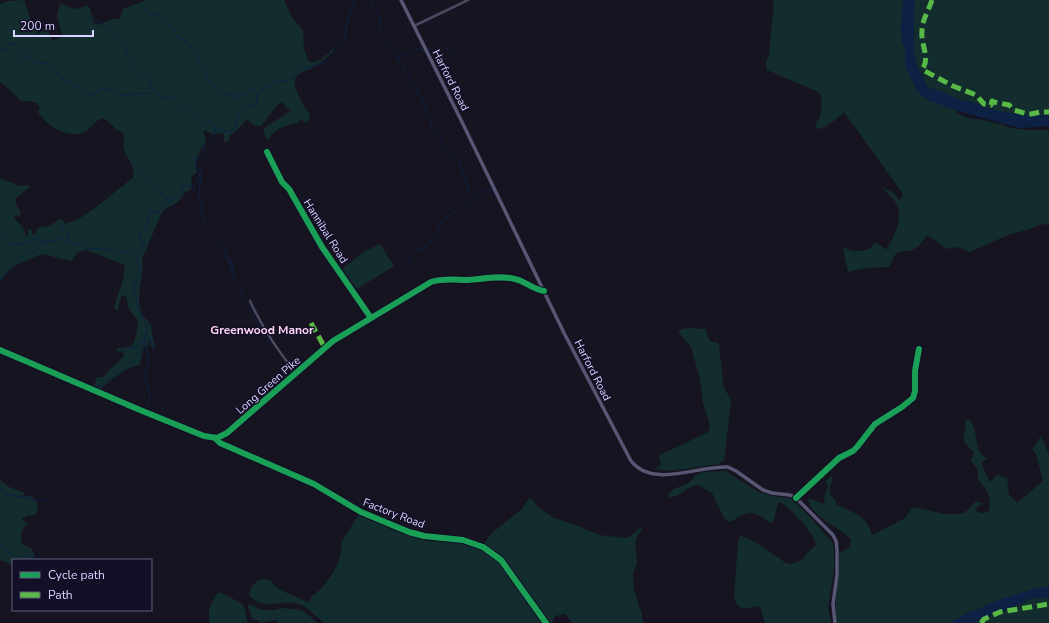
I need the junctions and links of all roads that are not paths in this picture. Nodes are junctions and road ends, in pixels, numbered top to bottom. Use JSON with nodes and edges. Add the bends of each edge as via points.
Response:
{"nodes":[{"id":1,"x":401,"y":0,"type":"edge"},
{"id":2,"x":468,"y":0,"type":"edge"},
{"id":3,"x":414,"y":26,"type":"junction"},
{"id":4,"x":267,"y":152,"type":"dead end"},
{"id":5,"x":544,"y":291,"type":"junction"},
{"id":6,"x":250,"y":301,"type":"dead end"},
{"id":7,"x":371,"y":318,"type":"junction"},
{"id":8,"x":919,"y":349,"type":"dead end"},
{"id":9,"x":0,"y":350,"type":"edge"},
{"id":10,"x":296,"y":373,"type":"junction"},
{"id":11,"x":215,"y":438,"type":"junction"},
{"id":12,"x":796,"y":498,"type":"junction"},
{"id":13,"x":546,"y":623,"type":"edge"},
{"id":14,"x":834,"y":623,"type":"edge"}],
"edges":[{"from":1,"to":3,"type":"main road","name":"Harford Road"},
{"from":2,"to":3,"type":"street"},
{"from":3,"to":5,"type":"main road","name":"Harford Road"},
{"from":4,"to":7,"type":"street","name":"Hannibal Road","via":[[282,182],[294,197],[322,247]]},
{"from":5,"to":7,"type":"main road","name":"Long Green Pike","via":[[520,280],[506,277],[441,279],[426,285]]},
{"from":5,"to":12,"type":"main road","name":"Harford Road","via":[[614,430],[635,466],[646,472],[663,475],[728,468],[765,491],[788,494]]},
{"from":6,"to":10,"type":"street","via":[[272,342]]},
{"from":7,"to":10,"type":"main road","name":"Long Green Pike","via":[[333,341]]},
{"from":8,"to":12,"type":"street","via":[[913,398],[875,424],[853,451],[839,458]]},
{"from":9,"to":11,"type":"main road","via":[[161,419]]},
{"from":10,"to":11,"type":"main road","name":"Long Green Pike","via":[[227,433]]},
{"from":11,"to":13,"type":"street","name":"Factory Road","via":[[220,443],[314,484],[356,510],[414,534],[478,544],[497,556]]},
{"from":12,"to":14,"type":"main road","name":"Harford Road","via":[[832,534],[837,543]]}]}
